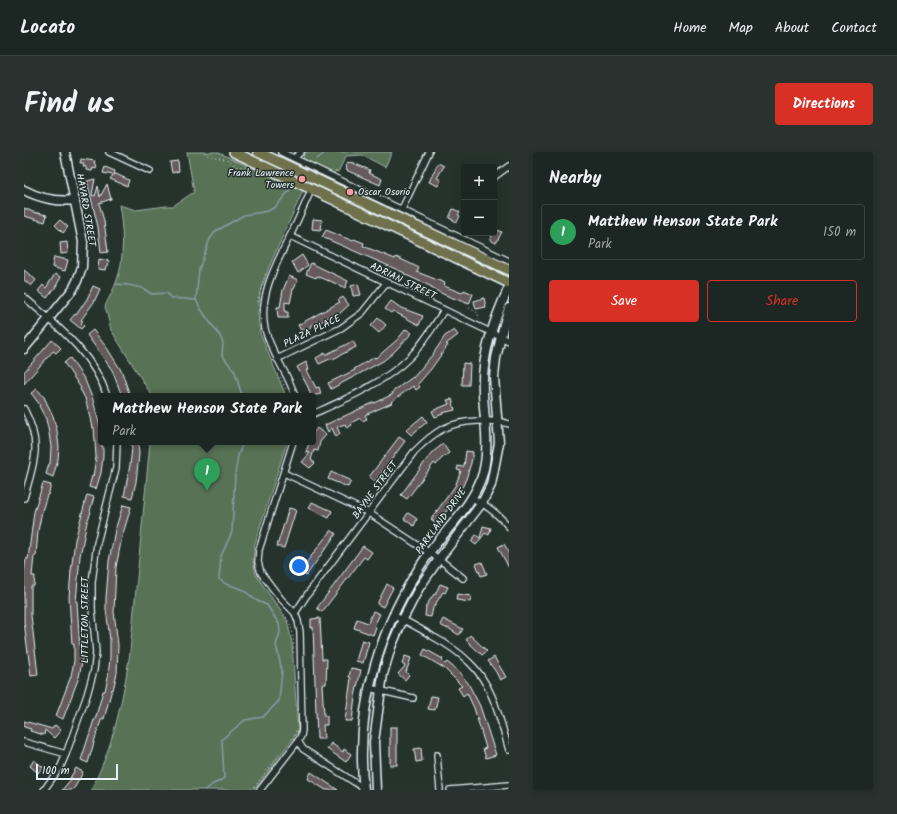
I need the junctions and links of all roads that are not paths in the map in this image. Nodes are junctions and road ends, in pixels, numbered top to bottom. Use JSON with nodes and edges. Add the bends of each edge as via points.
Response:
{"nodes":[{"id":1,"x":65,"y":152,"type":"edge"},
{"id":2,"x":109,"y":152,"type":"edge"},
{"id":3,"x":234,"y":152,"type":"edge"},
{"id":4,"x":258,"y":152,"type":"edge"},
{"id":5,"x":281,"y":152,"type":"edge"},
{"id":6,"x":301,"y":152,"type":"edge"},
{"id":7,"x":429,"y":152,"type":"edge"},
{"id":8,"x":294,"y":158,"type":"junction"},
{"id":9,"x":509,"y":166,"type":"edge"},
{"id":10,"x":150,"y":172,"type":"dead end"},
{"id":11,"x":497,"y":175,"type":"edge"},
{"id":12,"x":312,"y":188,"type":"junction"},
{"id":13,"x":24,"y":190,"type":"edge"},
{"id":14,"x":75,"y":200,"type":"junction"},
{"id":15,"x":402,"y":209,"type":"junction"},
{"id":16,"x":290,"y":236,"type":"junction"},
{"id":17,"x":509,"y":261,"type":"edge"},
{"id":18,"x":509,"y":270,"type":"edge"},
{"id":19,"x":386,"y":283,"type":"junction"},
{"id":20,"x":509,"y":283,"type":"edge"},
{"id":21,"x":509,"y":287,"type":"edge"},
{"id":22,"x":24,"y":297,"type":"edge"},
{"id":23,"x":509,"y":308,"type":"edge"},
{"id":24,"x":444,"y":310,"type":"junction"},
{"id":25,"x":50,"y":319,"type":"junction"},
{"id":26,"x":491,"y":333,"type":"junction"},
{"id":27,"x":501,"y":338,"type":"junction"},
{"id":28,"x":509,"y":341,"type":"edge"},
{"id":29,"x":24,"y":349,"type":"edge"},
{"id":30,"x":277,"y":359,"type":"junction"},
{"id":31,"x":106,"y":393,"type":"edge"},
{"id":32,"x":294,"y":393,"type":"edge"},
{"id":33,"x":24,"y":409,"type":"edge"},
{"id":34,"x":316,"y":412,"type":"edge"},
{"id":35,"x":498,"y":420,"type":"junction"},
{"id":36,"x":485,"y":421,"type":"junction"},
{"id":37,"x":509,"y":424,"type":"edge"},
{"id":38,"x":117,"y":445,"type":"edge"},
{"id":39,"x":292,"y":445,"type":"edge"},
{"id":40,"x":284,"y":473,"type":"junction"},
{"id":41,"x":24,"y":498,"type":"edge"},
{"id":42,"x":472,"y":498,"type":"junction"},
{"id":43,"x":482,"y":503,"type":"junction"},
{"id":44,"x":369,"y":513,"type":"junction"},
{"id":45,"x":509,"y":527,"type":"edge"},
{"id":46,"x":430,"y":553,"type":"junction"},
{"id":47,"x":439,"y":559,"type":"junction"},
{"id":48,"x":463,"y":578,"type":"dead end"},
{"id":49,"x":295,"y":613,"type":"junction"},
{"id":50,"x":394,"y":616,"type":"junction"},
{"id":51,"x":403,"y":619,"type":"junction"},
{"id":52,"x":369,"y":688,"type":"junction"},
{"id":53,"x":380,"y":691,"type":"junction"},
{"id":54,"x":413,"y":698,"type":"dead end"},
{"id":55,"x":295,"y":740,"type":"junction"},
{"id":56,"x":24,"y":742,"type":"edge"},
{"id":57,"x":509,"y":750,"type":"edge"},
{"id":58,"x":66,"y":754,"type":"junction"},
{"id":59,"x":437,"y":755,"type":"dead end"},
{"id":60,"x":509,"y":785,"type":"edge"},
{"id":61,"x":44,"y":790,"type":"edge"},
{"id":62,"x":260,"y":790,"type":"edge"},
{"id":63,"x":365,"y":790,"type":"edge"},
{"id":64,"x":376,"y":790,"type":"edge"},
{"id":65,"x":440,"y":790,"type":"edge"},
{"id":66,"x":450,"y":790,"type":"edge"}],
"edges":[{"from":1,"to":14,"type":"street","name":"HAVARD STREET"},
{"from":2,"to":10,"type":"street"},
{"from":3,"to":12,"type":"main road"},
{"from":4,"to":18,"type":"main road"},
{"from":5,"to":8,"type":"street"},
{"from":6,"to":8,"type":"street"},
{"from":7,"to":15,"type":"street"},
{"from":8,"to":15,"type":"street"},
{"from":9,"to":11,"type":"street"},
{"from":12,"to":16,"type":"street"},
{"from":12,"to":20,"type":"main road"},
{"from":13,"to":14,"type":"street","via":[[48,198]]},
{"from":14,"to":25,"type":"street","name":"HAVARD STREET","via":[[83,242],[82,267],[73,289]]},
{"from":15,"to":17,"type":"street"},
{"from":16,"to":19,"type":"street","name":"ADRIAN STREET"},
{"from":16,"to":30,"type":"street","via":[[268,282],[264,302],[266,330]]},
{"from":19,"to":24,"type":"street","name":"ADRIAN STREET"},
{"from":19,"to":30,"type":"street","name":"PLAZA PLACE","via":[[362,313],[351,322]]},
{"from":21,"to":26,"type":"street","name":"PARKLAND DRIVE"},
{"from":22,"to":25,"type":"street"},
{"from":23,"to":27,"type":"street","name":"PARKLAND DRIVE"},
{"from":24,"to":26,"type":"street","name":"ADRIAN STREET"},
{"from":24,"to":34,"type":"street","via":[[410,356],[390,374]]},
{"from":25,"to":29,"type":"street","name":"HAVARD STREET"},
{"from":25,"to":31,"type":"street","via":[[92,364]]},
{"from":26,"to":27,"type":"street","name":"ADRIAN STREET"},
{"from":26,"to":36,"type":"street","name":"PARKLAND DRIVE","via":[[483,372]]},
{"from":27,"to":28,"type":"street","name":"ADRIAN STREET"},
{"from":27,"to":35,"type":"street","name":"PARKLAND DRIVE","via":[[494,378]]},
{"from":30,"to":32,"type":"street"},
{"from":33,"to":41,"type":"street","via":[[36,440],[36,455]]},
{"from":35,"to":36,"type":"street","name":"BAYNE STREET"},
{"from":35,"to":37,"type":"street"},
{"from":35,"to":43,"type":"street","name":"PARKLAND DRIVE","via":[[496,464],[491,485]]},
{"from":36,"to":42,"type":"street","name":"PARKLAND DRIVE","via":[[486,445],[482,474]]},
{"from":36,"to":44,"type":"street","name":"BAYNE STREET","via":[[463,421],[428,438],[414,452]]},
{"from":38,"to":58,"type":"street","name":"LITTLETON STREET","via":[[116,468],[98,543],[92,582],[96,652],[94,670]]},
{"from":39,"to":40,"type":"street"},
{"from":40,"to":44,"type":"street"},
{"from":40,"to":49,"type":"street","via":[[259,550],[258,562],[266,580]]},
{"from":42,"to":43,"type":"street"},
{"from":42,"to":46,"type":"street","name":"PARKLAND DRIVE"},
{"from":43,"to":45,"type":"street"},
{"from":43,"to":47,"type":"street","name":"PARKLAND DRIVE"},
{"from":44,"to":46,"type":"street"},
{"from":44,"to":49,"type":"street","name":"BAYNE STREET"},
{"from":46,"to":47,"type":"street"},
{"from":46,"to":50,"type":"street","name":"PARKLAND DRIVE","via":[[407,587]]},
{"from":47,"to":48,"type":"street"},
{"from":47,"to":51,"type":"street","name":"PARKLAND DRIVE","via":[[419,588]]},
{"from":49,"to":55,"type":"street","via":[[300,632],[302,730],[301,736]]},
{"from":50,"to":51,"type":"street"},
{"from":50,"to":52,"type":"street","name":"PARKLAND DRIVE","via":[[380,648]]},
{"from":51,"to":53,"type":"street","name":"PARKLAND DRIVE","via":[[391,647]]},
{"from":51,"to":57,"type":"street","via":[[454,648],[471,663],[486,683],[493,699]]},
{"from":52,"to":53,"type":"street"},
{"from":52,"to":63,"type":"street","name":"PARKLAND DRIVE","via":[[362,727],[361,760]]},
{"from":53,"to":54,"type":"street"},
{"from":53,"to":64,"type":"street","name":"PARKLAND DRIVE","via":[[374,742]]},
{"from":55,"to":62,"type":"street"},
{"from":55,"to":63,"type":"street","via":[[302,749]]},
{"from":56,"to":58,"type":"street"},
{"from":58,"to":61,"type":"street","name":"LITTLETON STREET"},
{"from":59,"to":65,"type":"street"},
{"from":60,"to":66,"type":"street"}]}
